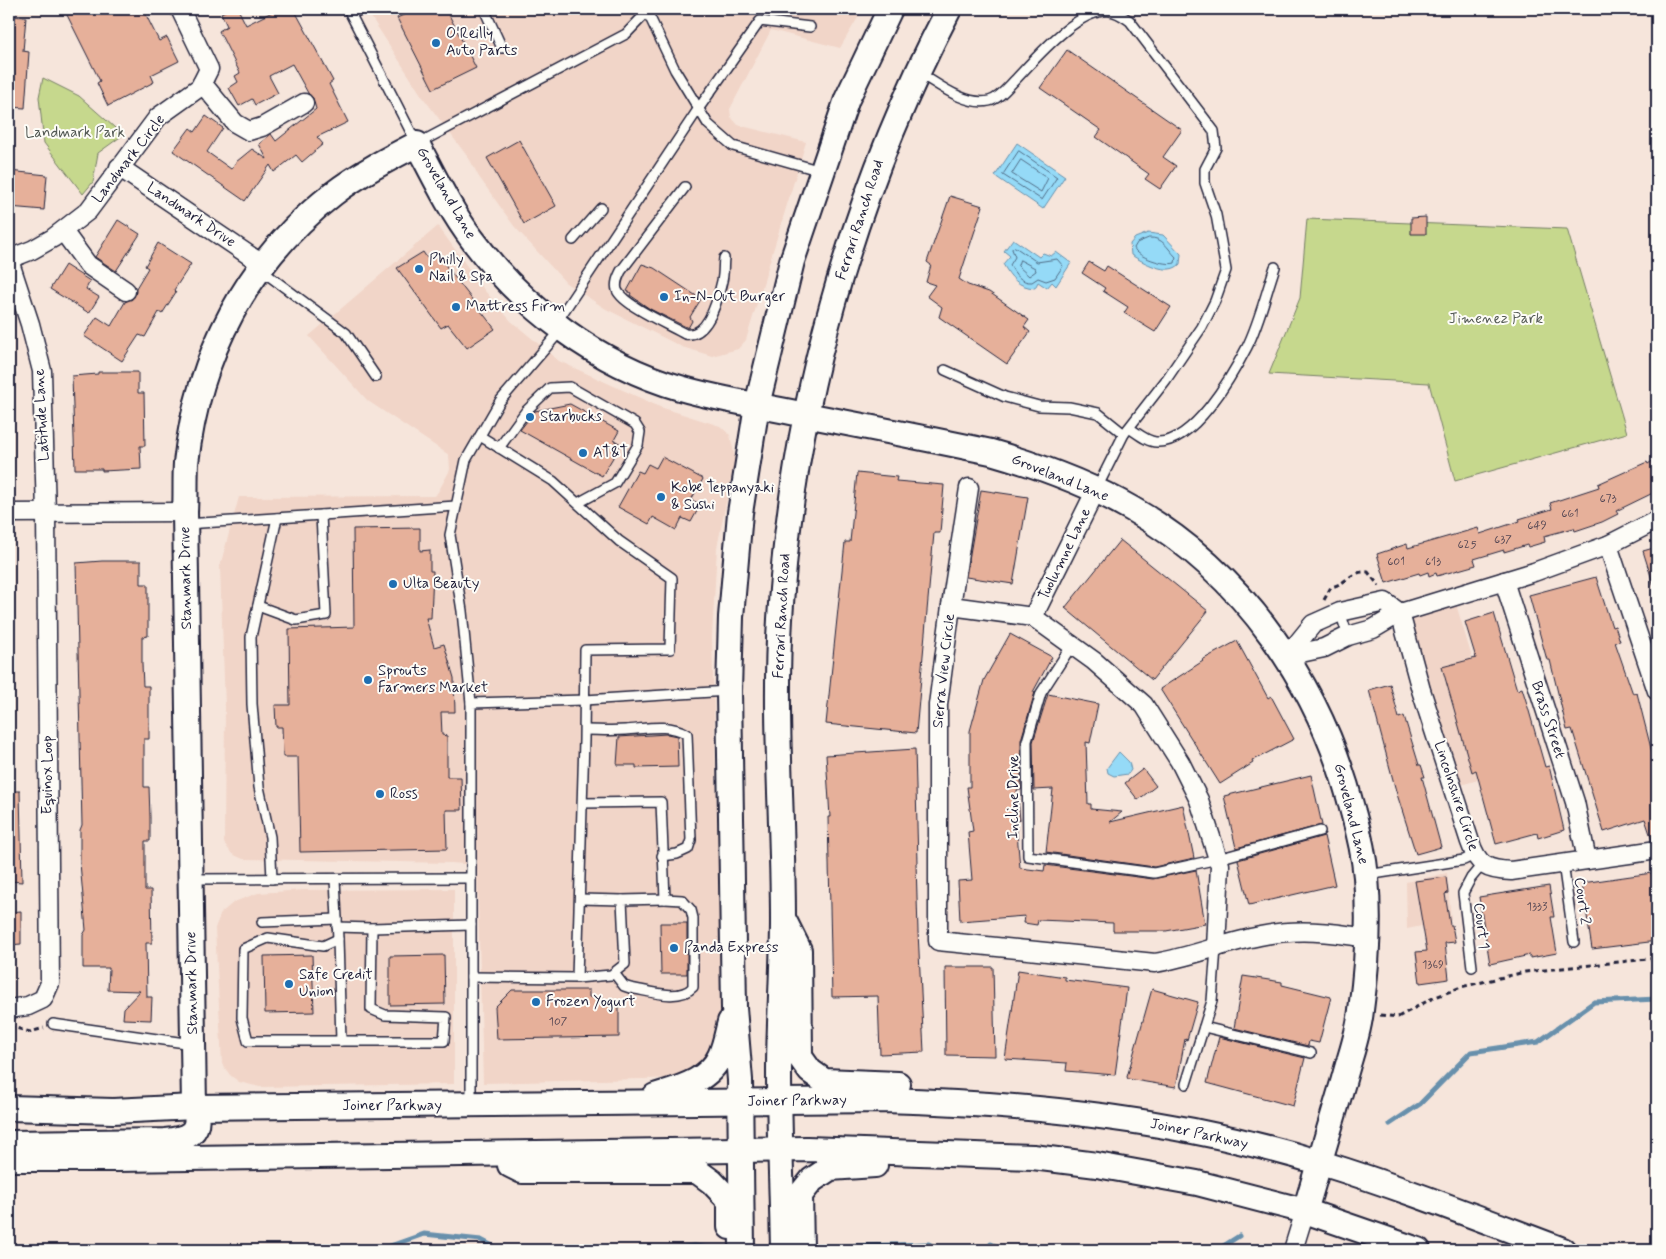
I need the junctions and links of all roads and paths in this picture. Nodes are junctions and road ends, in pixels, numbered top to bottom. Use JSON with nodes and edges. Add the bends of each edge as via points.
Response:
{"nodes":[{"id":1,"x":180,"y":9,"type":"edge"},
{"id":2,"x":362,"y":9,"type":"edge"},
{"id":3,"x":484,"y":9,"type":"edge"},
{"id":4,"x":890,"y":9,"type":"edge"},
{"id":5,"x":949,"y":9,"type":"edge"},
{"id":6,"x":647,"y":10,"type":"edge"},
{"id":7,"x":349,"y":11,"type":"edge"},
{"id":8,"x":810,"y":27,"type":"dead end"},
{"id":9,"x":502,"y":48,"type":"dead end"},
{"id":10,"x":917,"y":73,"type":"junction"},
{"id":11,"x":202,"y":83,"type":"junction"},
{"id":12,"x":304,"y":103,"type":"dead end"},
{"id":13,"x":699,"y":108,"type":"junction"},
{"id":14,"x":417,"y":144,"type":"junction"},
{"id":15,"x":119,"y":167,"type":"junction"},
{"id":16,"x":821,"y":171,"type":"junction"},
{"id":17,"x":686,"y":187,"type":"dead end"},
{"id":18,"x":601,"y":208,"type":"dead end"},
{"id":19,"x":64,"y":231,"type":"junction"},
{"id":20,"x":573,"y":240,"type":"dead end"},
{"id":21,"x":724,"y":258,"type":"dead end"},
{"id":22,"x":9,"y":260,"type":"edge"},
{"id":23,"x":260,"y":266,"type":"junction"},
{"id":24,"x":1275,"y":267,"type":"dead end"},
{"id":25,"x":126,"y":291,"type":"dead end"},
{"id":26,"x":559,"y":326,"type":"junction"},
{"id":27,"x":945,"y":370,"type":"dead end"},
{"id":28,"x":376,"y":377,"type":"dead end"},
{"id":29,"x":757,"y":405,"type":"junction"},
{"id":30,"x":805,"y":415,"type":"junction"},
{"id":31,"x":1126,"y":431,"type":"junction"},
{"id":32,"x":480,"y":436,"type":"junction"},
{"id":33,"x":499,"y":448,"type":"junction"},
{"id":34,"x":969,"y":488,"type":"dead end"},
{"id":35,"x":1096,"y":490,"type":"junction"},
{"id":36,"x":578,"y":503,"type":"junction"},
{"id":37,"x":456,"y":506,"type":"junction"},
{"id":38,"x":9,"y":513,"type":"edge"},
{"id":39,"x":46,"y":514,"type":"junction"},
{"id":40,"x":321,"y":515,"type":"junction"},
{"id":41,"x":186,"y":518,"type":"junction"},
{"id":42,"x":277,"y":518,"type":"junction"},
{"id":43,"x":1657,"y":520,"type":"edge"},
{"id":44,"x":1608,"y":546,"type":"junction"},
{"id":45,"x":1504,"y":581,"type":"junction"},
{"id":46,"x":258,"y":606,"type":"junction"},
{"id":47,"x":951,"y":606,"type":"junction"},
{"id":48,"x":1340,"y":612,"type":"junction"},
{"id":49,"x":1400,"y":613,"type":"junction"},
{"id":50,"x":1033,"y":617,"type":"junction"},
{"id":51,"x":1348,"y":636,"type":"junction"},
{"id":52,"x":1072,"y":645,"type":"junction"},
{"id":53,"x":1287,"y":656,"type":"junction"},
{"id":54,"x":1656,"y":680,"type":"edge"},
{"id":55,"x":729,"y":691,"type":"junction"},
{"id":56,"x":585,"y":700,"type":"junction"},
{"id":57,"x":471,"y":703,"type":"junction"},
{"id":58,"x":584,"y":730,"type":"junction"},
{"id":59,"x":583,"y":804,"type":"junction"},
{"id":60,"x":1320,"y":831,"type":"dead end"},
{"id":61,"x":1657,"y":850,"type":"edge"},
{"id":62,"x":662,"y":856,"type":"junction"},
{"id":63,"x":1218,"y":859,"type":"junction"},
{"id":64,"x":1478,"y":860,"type":"junction"},
{"id":65,"x":1587,"y":860,"type":"junction"},
{"id":66,"x":1563,"y":863,"type":"junction"},
{"id":67,"x":1366,"y":875,"type":"junction"},
{"id":68,"x":471,"y":878,"type":"junction"},
{"id":69,"x":191,"y":879,"type":"junction"},
{"id":70,"x":272,"y":879,"type":"junction"},
{"id":71,"x":335,"y":879,"type":"junction"},
{"id":72,"x":665,"y":899,"type":"junction"},
{"id":73,"x":580,"y":900,"type":"junction"},
{"id":74,"x":622,"y":900,"type":"junction"},
{"id":75,"x":783,"y":919,"type":"junction"},
{"id":76,"x":262,"y":922,"type":"dead end"},
{"id":77,"x":337,"y":923,"type":"junction"},
{"id":78,"x":471,"y":925,"type":"junction"},
{"id":79,"x":372,"y":928,"type":"junction"},
{"id":80,"x":1367,"y":938,"type":"junction"},
{"id":81,"x":338,"y":939,"type":"junction"},
{"id":82,"x":1574,"y":942,"type":"dead end"},
{"id":83,"x":1216,"y":948,"type":"junction"},
{"id":84,"x":1657,"y":958,"type":"edge"},
{"id":85,"x":1472,"y":967,"type":"dead end"},
{"id":86,"x":614,"y":973,"type":"junction"},
{"id":87,"x":471,"y":977,"type":"junction"},
{"id":88,"x":577,"y":978,"type":"junction"},
{"id":89,"x":734,"y":1008,"type":"junction"},
{"id":90,"x":9,"y":1009,"type":"edge"},
{"id":91,"x":1361,"y":1013,"type":"junction"},
{"id":92,"x":53,"y":1024,"type":"joint"},
{"id":93,"x":9,"y":1026,"type":"edge"},
{"id":94,"x":1204,"y":1026,"type":"junction"},
{"id":95,"x":341,"y":1042,"type":"junction"},
{"id":96,"x":193,"y":1044,"type":"junction"},
{"id":97,"x":1311,"y":1053,"type":"dead end"},
{"id":98,"x":1186,"y":1084,"type":"dead end"},
{"id":99,"x":779,"y":1101,"type":"junction"},
{"id":100,"x":741,"y":1102,"type":"junction"},
{"id":101,"x":637,"y":1103,"type":"junction"},
{"id":102,"x":471,"y":1105,"type":"junction"},
{"id":103,"x":194,"y":1107,"type":"junction"},
{"id":104,"x":9,"y":1108,"type":"edge"},
{"id":105,"x":1033,"y":1108,"type":"junction"},
{"id":106,"x":9,"y":1143,"type":"edge"},
{"id":107,"x":781,"y":1150,"type":"junction"},
{"id":108,"x":741,"y":1151,"type":"junction"},
{"id":109,"x":491,"y":1155,"type":"junction"},
{"id":110,"x":1033,"y":1158,"type":"junction"},
{"id":111,"x":9,"y":1159,"type":"edge"},
{"id":112,"x":1320,"y":1162,"type":"junction"},
{"id":113,"x":1305,"y":1211,"type":"junction"},
{"id":114,"x":730,"y":1250,"type":"edge"},
{"id":115,"x":742,"y":1250,"type":"edge"},
{"id":116,"x":783,"y":1250,"type":"edge"},
{"id":117,"x":801,"y":1250,"type":"edge"},
{"id":118,"x":1293,"y":1250,"type":"edge"},
{"id":119,"x":1418,"y":1250,"type":"edge"},
{"id":120,"x":1563,"y":1250,"type":"edge"}],
"edges":[{"from":1,"to":11,"type":"street","via":[[209,69]]},
{"from":2,"to":7,"type":"lane"},
{"from":3,"to":9,"type":"lane"},
{"from":4,"to":16,"type":"main road","via":[[847,99]]},
{"from":5,"to":10,"type":"main road","name":"Ferrari Ranch Road"},
{"from":6,"to":13,"type":"lane","via":[[675,70]]},
{"from":6,"to":14,"type":"lane","via":[[626,34]]},
{"from":7,"to":14,"type":"lane","name":"Groveland Lane"},
{"from":8,"to":13,"type":"lane","via":[[760,21]]},
{"from":10,"to":30,"type":"main road","name":"Ferrari Ranch Road","via":[[869,187],[841,275]]},
{"from":10,"to":31,"type":"lane","via":[[971,102],[989,101],[1005,90],[1055,38],[1097,12],[1109,11],[1130,22],[1207,119],[1214,131],[1216,148],[1205,169],[1205,183],[1216,215],[1226,270],[1202,327]]},
{"from":11,"to":12,"type":"street","via":[[235,123],[249,130],[262,127]]},
{"from":11,"to":15,"type":"street","name":"Landmark Circle","via":[[158,117],[137,148]]},
{"from":13,"to":16,"type":"lane","via":[[708,124],[733,146]]},
{"from":13,"to":26,"type":"lane"},
{"from":14,"to":23,"type":"main road","name":"Stanmark Drive","via":[[333,194]]},
{"from":14,"to":26,"type":"main road","name":"Groveland Lane","via":[[471,238],[495,267]]},
{"from":15,"to":19,"type":"street","name":"Landmark Circle","via":[[88,211]]},
{"from":15,"to":23,"type":"street","name":"Landmark Drive"},
{"from":16,"to":29,"type":"main road","via":[[792,261]]},
{"from":17,"to":21,"type":"lane","via":[[621,271],[617,290],[625,300],[693,336],[704,327],[714,305],[722,282]]},
{"from":18,"to":20,"type":"lane"},
{"from":19,"to":22,"type":"street","name":"Landmark Circle"},
{"from":19,"to":25,"type":"street","via":[[88,265]]},
{"from":22,"to":39,"type":"street","name":"Latitude Lane","via":[[42,371]]},
{"from":23,"to":28,"type":"lane","via":[[346,334]]},
{"from":23,"to":41,"type":"main road","name":"Stanmark Drive","via":[[224,328],[200,391],[186,465]]},
{"from":24,"to":31,"type":"lane","via":[[1248,345],[1216,397],[1186,432],[1168,442],[1153,442]]},
{"from":26,"to":29,"type":"main road","name":"Groveland Lane","via":[[616,362],[649,378]]},
{"from":26,"to":32,"type":"lane","via":[[500,401]]},
{"from":27,"to":31,"type":"lane","via":[[1005,397],[1040,406],[1069,406],[1098,413]]},
{"from":29,"to":30,"type":"main road","name":"Groveland Lane"},
{"from":29,"to":55,"type":"main road","via":[[734,566]]},
{"from":30,"to":35,"type":"main road","name":"Groveland Lane","via":[[991,452],[1035,464]]},
{"from":30,"to":75,"type":"main road","name":"Ferrari Ranch Road","via":[[789,520],[780,620],[778,690]]},
{"from":31,"to":35,"type":"lane"},
{"from":32,"to":33,"type":"lane"},
{"from":32,"to":37,"type":"lane","via":[[466,460]]},
{"from":33,"to":36,"type":"lane","via":[[553,481]]},
{"from":33,"to":36,"type":"lane","via":[[526,411],[550,388],[570,387],[635,424],[640,432],[638,445],[615,483]]},
{"from":34,"to":47,"type":"street"},
{"from":35,"to":50,"type":"street","name":"Tuolumne Lane"},
{"from":35,"to":53,"type":"main road","name":"Groveland Lane","via":[[1170,534],[1200,559],[1231,587]]},
{"from":36,"to":56,"type":"lane","via":[[619,541],[672,578],[670,649],[585,650]]},
{"from":37,"to":40,"type":"lane"},
{"from":37,"to":57,"type":"lane","via":[[450,535]]},
{"from":38,"to":39,"type":"street"},
{"from":39,"to":41,"type":"street"},
{"from":39,"to":90,"type":"street","name":"Equinox Loop","via":[[50,982],[43,999]]},
{"from":40,"to":42,"type":"lane"},
{"from":40,"to":46,"type":"lane","via":[[326,615],[296,620]]},
{"from":41,"to":42,"type":"lane"},
{"from":41,"to":69,"type":"main road","name":"Stanmark Drive"},
{"from":42,"to":46,"type":"lane"},
{"from":43,"to":44,"type":"street"},
{"from":44,"to":45,"type":"street"},
{"from":44,"to":54,"type":"street"},
{"from":45,"to":49,"type":"street"},
{"from":45,"to":65,"type":"street","name":"Brass Street","via":[[1575,802]]},
{"from":46,"to":70,"type":"lane","via":[[251,637],[252,704],[259,787],[270,837]]},
{"from":47,"to":50,"type":"street","name":"Sierra View Circle"},
{"from":47,"to":83,"type":"street","name":"Sierra View Circle","via":[[938,705],[938,941],[1155,963]]},
{"from":48,"to":49,"type":"street","via":[[1385,602]]},
{"from":48,"to":51,"type":"lane"},
{"from":48,"to":53,"type":"street","via":[[1313,624]]},
{"from":49,"to":51,"type":"street","via":[[1373,629]]},
{"from":49,"to":64,"type":"street","name":"Lincolnshire Circle","via":[[1421,690]]},
{"from":50,"to":52,"type":"street","name":"Sierra View Circle"},
{"from":51,"to":53,"type":"street","via":[[1324,648]]},
{"from":52,"to":63,"type":"street","name":"Sierra View Circle","via":[[1144,705],[1199,800]]},
{"from":52,"to":63,"type":"lane","name":"Incline Drive","via":[[1041,693],[1027,741],[1028,856],[1154,873]]},
{"from":53,"to":67,"type":"main road","name":"Groveland Lane","via":[[1328,735],[1346,784]]},
{"from":55,"to":56,"type":"lane"},
{"from":55,"to":89,"type":"main road"},
{"from":56,"to":57,"type":"lane"},
{"from":56,"to":58,"type":"lane"},
{"from":57,"to":68,"type":"lane"},
{"from":58,"to":59,"type":"lane"},
{"from":58,"to":62,"type":"lane","via":[[662,727],[679,729],[687,734],[691,840],[688,849]]},
{"from":59,"to":62,"type":"lane","via":[[661,802]]},
{"from":59,"to":73,"type":"lane"},
{"from":60,"to":63,"type":"lane"},
{"from":61,"to":65,"type":"street","name":"Lincolnshire Circle"},
{"from":62,"to":72,"type":"lane"},
{"from":63,"to":83,"type":"street","name":"Sierra View Circle"},
{"from":64,"to":66,"type":"street","name":"Lincolnshire Circle","via":[[1494,870],[1511,871]]},
{"from":64,"to":67,"type":"lane"},
{"from":64,"to":85,"type":"lane","name":"Court 1","via":[[1463,893]]},
{"from":65,"to":66,"type":"street","name":"Lincolnshire Circle"},
{"from":66,"to":82,"type":"lane","name":"Court 2"},
{"from":67,"to":80,"type":"main road","name":"Groveland Lane"},
{"from":68,"to":71,"type":"lane"},
{"from":68,"to":78,"type":"lane"},
{"from":69,"to":70,"type":"lane"},
{"from":69,"to":96,"type":"main road","name":"Stanmark Drive"},
{"from":70,"to":71,"type":"lane"},
{"from":71,"to":77,"type":"lane"},
{"from":72,"to":74,"type":"lane"},
{"from":72,"to":86,"type":"lane","via":[[682,900],[692,914],[694,987],[679,995],[630,988],[624,986]]},
{"from":73,"to":74,"type":"lane"},
{"from":73,"to":88,"type":"lane"},
{"from":74,"to":86,"type":"lane","via":[[625,964]]},
{"from":75,"to":99,"type":"main road","name":"Ferrari Ranch Road"},
{"from":75,"to":105,"type":"main road","via":[[799,950],[800,1057],[810,1071],[824,1081],[1005,1089]]},
{"from":76,"to":77,"type":"lane"},
{"from":77,"to":79,"type":"lane"},
{"from":77,"to":81,"type":"lane"},
{"from":78,"to":79,"type":"lane"},
{"from":78,"to":87,"type":"lane"},
{"from":79,"to":95,"type":"lane","via":[[371,1009],[384,1015],[446,1017],[444,1041]]},
{"from":80,"to":83,"type":"street","via":[[1298,931],[1261,935]]},
{"from":80,"to":91,"type":"main road","name":"Groveland Lane"},
{"from":81,"to":95,"type":"lane"},
{"from":81,"to":95,"type":"lane","via":[[323,946],[268,938],[242,949],[242,1018],[248,1041]]},
{"from":83,"to":94,"type":"lane","via":[[1212,1000]]},
{"from":84,"to":91,"type":"path","via":[[1561,967],[1488,980],[1433,998],[1398,1017]]},
{"from":86,"to":88,"type":"lane"},
{"from":87,"to":88,"type":"lane"},
{"from":87,"to":102,"type":"lane"},
{"from":89,"to":100,"type":"main road"},
{"from":89,"to":101,"type":"main road","via":[[720,1057],[709,1072],[694,1082]]},
{"from":91,"to":112,"type":"main road","name":"Groveland Lane"},
{"from":92,"to":93,"type":"path","via":[[30,1032]]},
{"from":92,"to":96,"type":"lane"},
{"from":94,"to":97,"type":"lane"},
{"from":94,"to":98,"type":"lane"},
{"from":96,"to":103,"type":"main road","name":"Stanmark Drive"},
{"from":99,"to":100,"type":"main road","name":"Joiner Parkway"},
{"from":99,"to":105,"type":"main road","name":"Joiner Parkway","via":[[884,1100]]},
{"from":99,"to":107,"type":"main road","name":"Ferrari Ranch Road"},
{"from":100,"to":101,"type":"main road","name":"Joiner Parkway"},
{"from":100,"to":108,"type":"main road"},
{"from":101,"to":102,"type":"main road","name":"Joiner Parkway"},
{"from":102,"to":103,"type":"main road","name":"Joiner Parkway"},
{"from":103,"to":104,"type":"main road","name":"Joiner Parkway","via":[[113,1111]]},
{"from":103,"to":106,"type":"main road","name":"Stanmark Drive","via":[[197,1125],[192,1133],[177,1140]]},
{"from":105,"to":112,"type":"main road","name":"Joiner Parkway","via":[[1162,1125]]},
{"from":107,"to":108,"type":"main road"},
{"from":107,"to":110,"type":"main road"},
{"from":107,"to":116,"type":"main road","name":"Ferrari Ranch Road"},
{"from":108,"to":109,"type":"main road"},
{"from":108,"to":115,"type":"main road"},
{"from":109,"to":111,"type":"main road"},
{"from":109,"to":114,"type":"main road","via":[[522,1171],[696,1171],[730,1201]]},
{"from":110,"to":113,"type":"main road","via":[[1097,1164],[1197,1183]]},
{"from":110,"to":117,"type":"main road","via":[[830,1168],[812,1180],[800,1195]]},
{"from":112,"to":113,"type":"main road","name":"Groveland Lane"},
{"from":112,"to":120,"type":"main road","name":"Joiner Parkway"},
{"from":113,"to":118,"type":"street","name":"Groveland Lane"},
{"from":113,"to":119,"type":"main road"}]}
